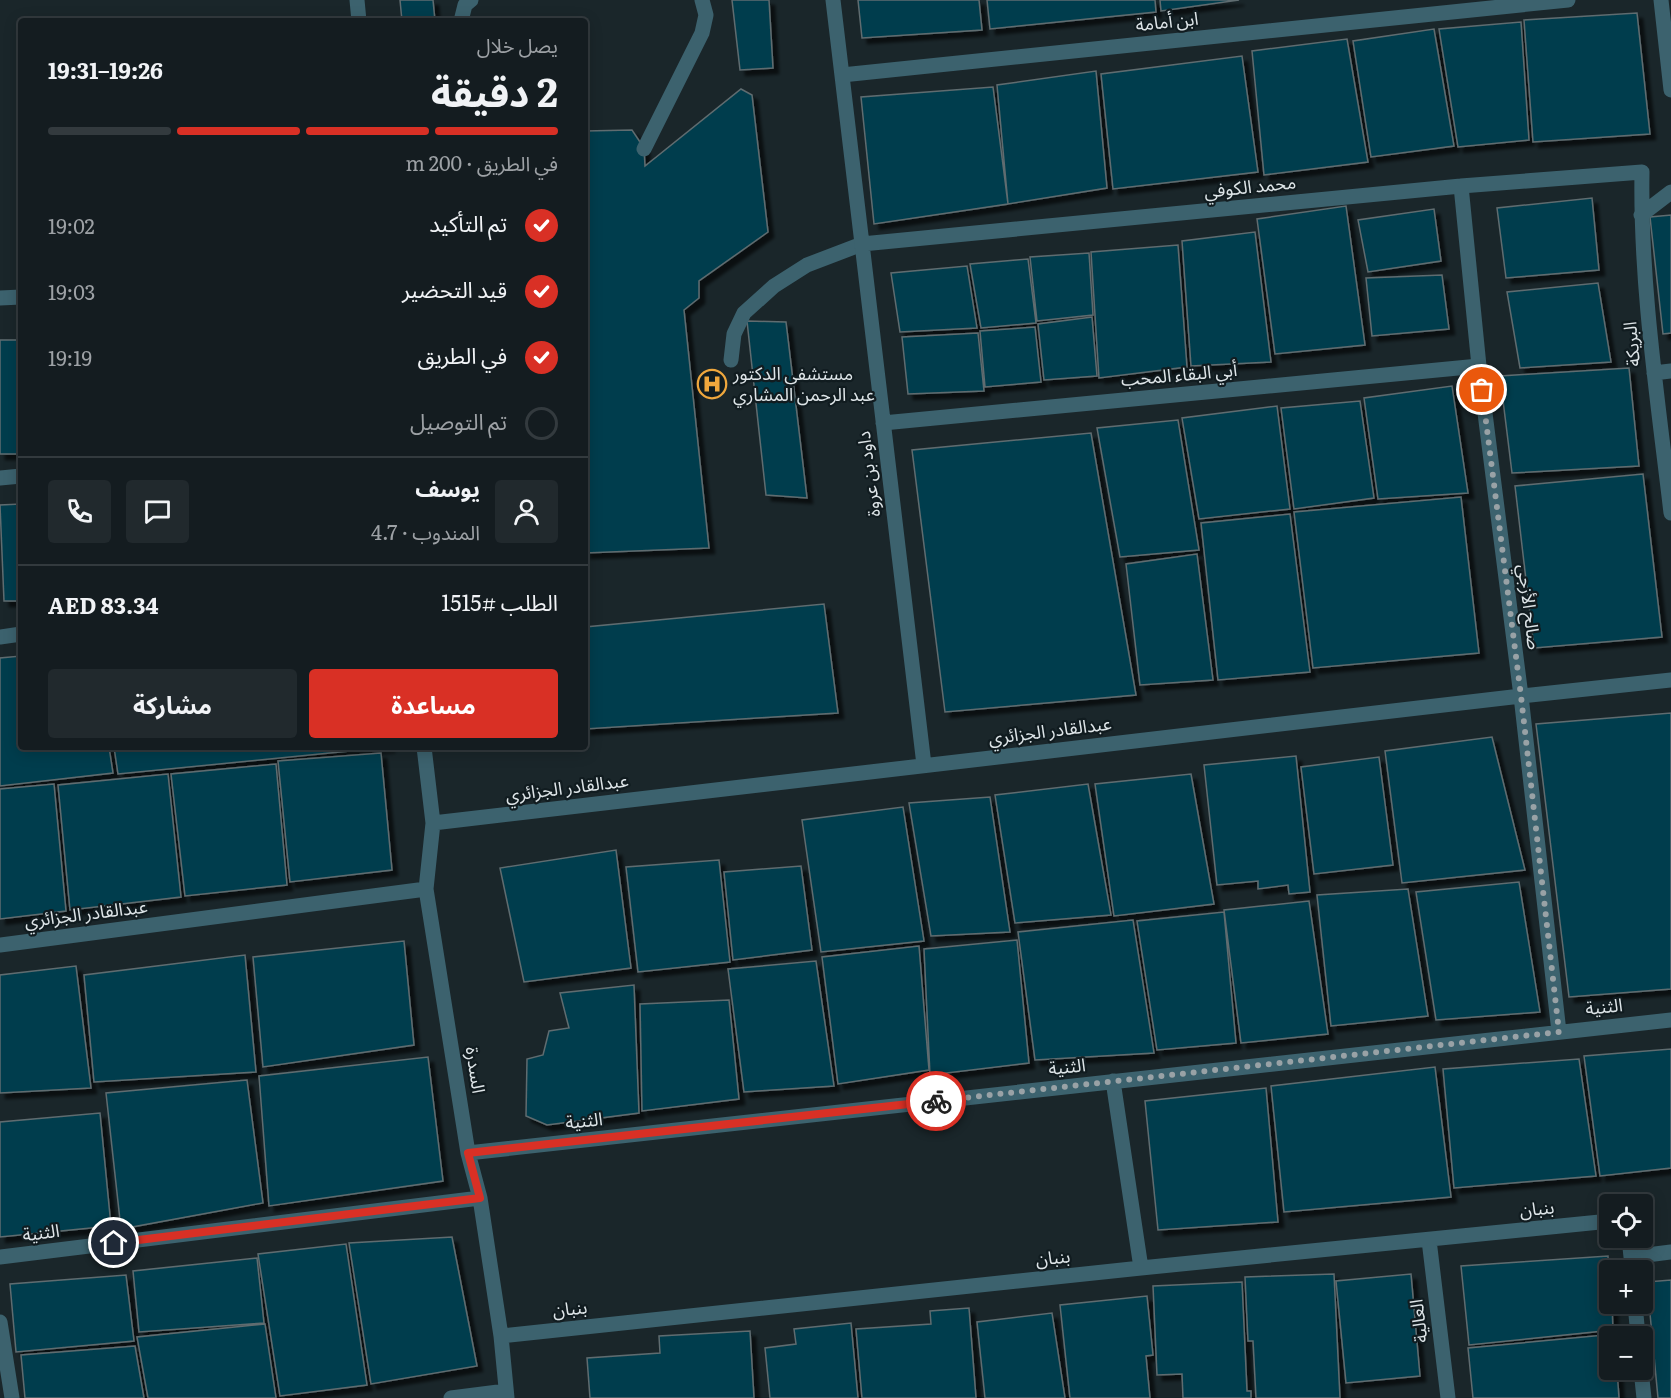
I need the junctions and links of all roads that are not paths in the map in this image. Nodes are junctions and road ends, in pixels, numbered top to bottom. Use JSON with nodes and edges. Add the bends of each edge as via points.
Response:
{"nodes":[{"id":1,"x":357,"y":0,"type":"edge"},
{"id":2,"x":471,"y":0,"type":"edge"},
{"id":3,"x":702,"y":0,"type":"edge"},
{"id":4,"x":833,"y":0,"type":"edge"},
{"id":5,"x":1568,"y":0,"type":"edge"},
{"id":6,"x":1661,"y":0,"type":"edge"},
{"id":7,"x":1487,"y":4,"type":"edge"},
{"id":8,"x":359,"y":18,"type":"edge"},
{"id":9,"x":462,"y":18,"type":"edge"},
{"id":10,"x":842,"y":75,"type":"junction"},
{"id":11,"x":1671,"y":90,"type":"edge"},
{"id":12,"x":644,"y":149,"type":"dead end"},
{"id":13,"x":1642,"y":172,"type":"joint"},
{"id":14,"x":1461,"y":186,"type":"junction"},
{"id":15,"x":1671,"y":192,"type":"edge"},
{"id":16,"x":1641,"y":215,"type":"junction"},
{"id":17,"x":862,"y":244,"type":"junction"},
{"id":18,"x":18,"y":297,"type":"edge"},
{"id":19,"x":0,"y":298,"type":"edge"},
{"id":20,"x":731,"y":360,"type":"dead end"},
{"id":21,"x":1479,"y":366,"type":"junction"},
{"id":22,"x":1671,"y":371,"type":"edge"},
{"id":23,"x":1654,"y":373,"type":"junction"},
{"id":24,"x":883,"y":423,"type":"junction"},
{"id":25,"x":18,"y":476,"type":"edge"},
{"id":26,"x":0,"y":478,"type":"edge"},
{"id":27,"x":1671,"y":513,"type":"edge"},
{"id":28,"x":18,"y":634,"type":"edge"},
{"id":29,"x":0,"y":636,"type":"edge"},
{"id":30,"x":1671,"y":680,"type":"edge"},
{"id":31,"x":1521,"y":696,"type":"junction"},
{"id":32,"x":424,"y":750,"type":"edge"},
{"id":33,"x":924,"y":765,"type":"junction"},
{"id":34,"x":433,"y":823,"type":"junction"},
{"id":35,"x":426,"y":889,"type":"junction"},
{"id":36,"x":0,"y":945,"type":"edge"},
{"id":37,"x":1671,"y":1020,"type":"edge"},
{"id":38,"x":1559,"y":1032,"type":"junction"},
{"id":39,"x":1113,"y":1081,"type":"junction"},
{"id":40,"x":468,"y":1153,"type":"junction"},
{"id":41,"x":480,"y":1198,"type":"junction"},
{"id":42,"x":1599,"y":1222,"type":"edge"},
{"id":43,"x":1429,"y":1240,"type":"junction"},
{"id":44,"x":1671,"y":1252,"type":"edge"},
{"id":45,"x":0,"y":1257,"type":"edge"},
{"id":46,"x":1644,"y":1260,"type":"edge"},
{"id":47,"x":1141,"y":1268,"type":"junction"},
{"id":48,"x":0,"y":1322,"type":"edge"},
{"id":49,"x":501,"y":1336,"type":"junction"},
{"id":50,"x":1642,"y":1380,"type":"edge"},
{"id":51,"x":506,"y":1395,"type":"edge"},
{"id":52,"x":12,"y":1398,"type":"edge"},
{"id":53,"x":451,"y":1398,"type":"edge"},
{"id":54,"x":1448,"y":1398,"type":"edge"},
{"id":55,"x":1644,"y":1398,"type":"edge"}],
"edges":[{"from":1,"to":8,"type":"street"},
{"from":2,"to":9,"type":"street","via":[[465,5]]},
{"from":3,"to":12,"type":"street","via":[[706,15],[702,33]]},
{"from":4,"to":10,"type":"street","name":"داود بن عروة"},
{"from":5,"to":7,"type":"street","name":"ابن أمامة"},
{"from":6,"to":11,"type":"street"},
{"from":7,"to":10,"type":"street","name":"ابن أمامة"},
{"from":10,"to":17,"type":"street","name":"داود بن عروة"},
{"from":13,"to":14,"type":"street","name":"محمد الكوفي"},
{"from":13,"to":16,"type":"street","name":"البريكة"},
{"from":14,"to":17,"type":"street","name":"محمد الكوفي"},
{"from":14,"to":21,"type":"street","name":"صالح الأزجي"},
{"from":15,"to":16,"type":"street"},
{"from":16,"to":23,"type":"street","name":"البريكة"},
{"from":17,"to":20,"type":"street","name":"محمد الكوفي","via":[[807,265],[774,286],[744,313],[734,334]]},
{"from":17,"to":24,"type":"street","name":"داود بن عروة"},
{"from":18,"to":19,"type":"street"},
{"from":21,"to":24,"type":"street","name":"أبي البقاء المحب"},
{"from":21,"to":31,"type":"street","name":"صالح الأزجي"},
{"from":22,"to":23,"type":"street"},
{"from":23,"to":27,"type":"street","name":"البريكة"},
{"from":24,"to":33,"type":"street","name":"داود بن عروة"},
{"from":25,"to":26,"type":"street"},
{"from":28,"to":29,"type":"street"},
{"from":30,"to":31,"type":"street","name":"عبدالقادر الجزائري"},
{"from":31,"to":33,"type":"street","name":"عبدالقادر الجزائري"},
{"from":31,"to":38,"type":"street","name":"صالح الأزجي"},
{"from":32,"to":34,"type":"street","name":"السدرة"},
{"from":33,"to":34,"type":"street","name":"عبدالقادر الجزائري"},
{"from":34,"to":35,"type":"street","name":"السدرة"},
{"from":35,"to":36,"type":"street","name":"عبدالقادر الجزائري"},
{"from":35,"to":40,"type":"street","name":"السدرة"},
{"from":37,"to":38,"type":"street","name":"الثنية"},
{"from":38,"to":39,"type":"street","name":"الثنية"},
{"from":39,"to":40,"type":"street","name":"الثنية"},
{"from":39,"to":47,"type":"street"},
{"from":40,"to":41,"type":"street","name":"السدرة"},
{"from":41,"to":45,"type":"street","name":"الثنية"},
{"from":41,"to":49,"type":"street","name":"السدرة"},
{"from":42,"to":43,"type":"street","name":"بنبان"},
{"from":43,"to":47,"type":"street","name":"بنبان"},
{"from":43,"to":54,"type":"street","name":"العالية"},
{"from":44,"to":46,"type":"street"},
{"from":47,"to":49,"type":"street","name":"بنبان"},
{"from":48,"to":52,"type":"street"},
{"from":49,"to":51,"type":"street","name":"السدرة"},
{"from":50,"to":55,"type":"street"},
{"from":51,"to":53,"type":"street"}]}
